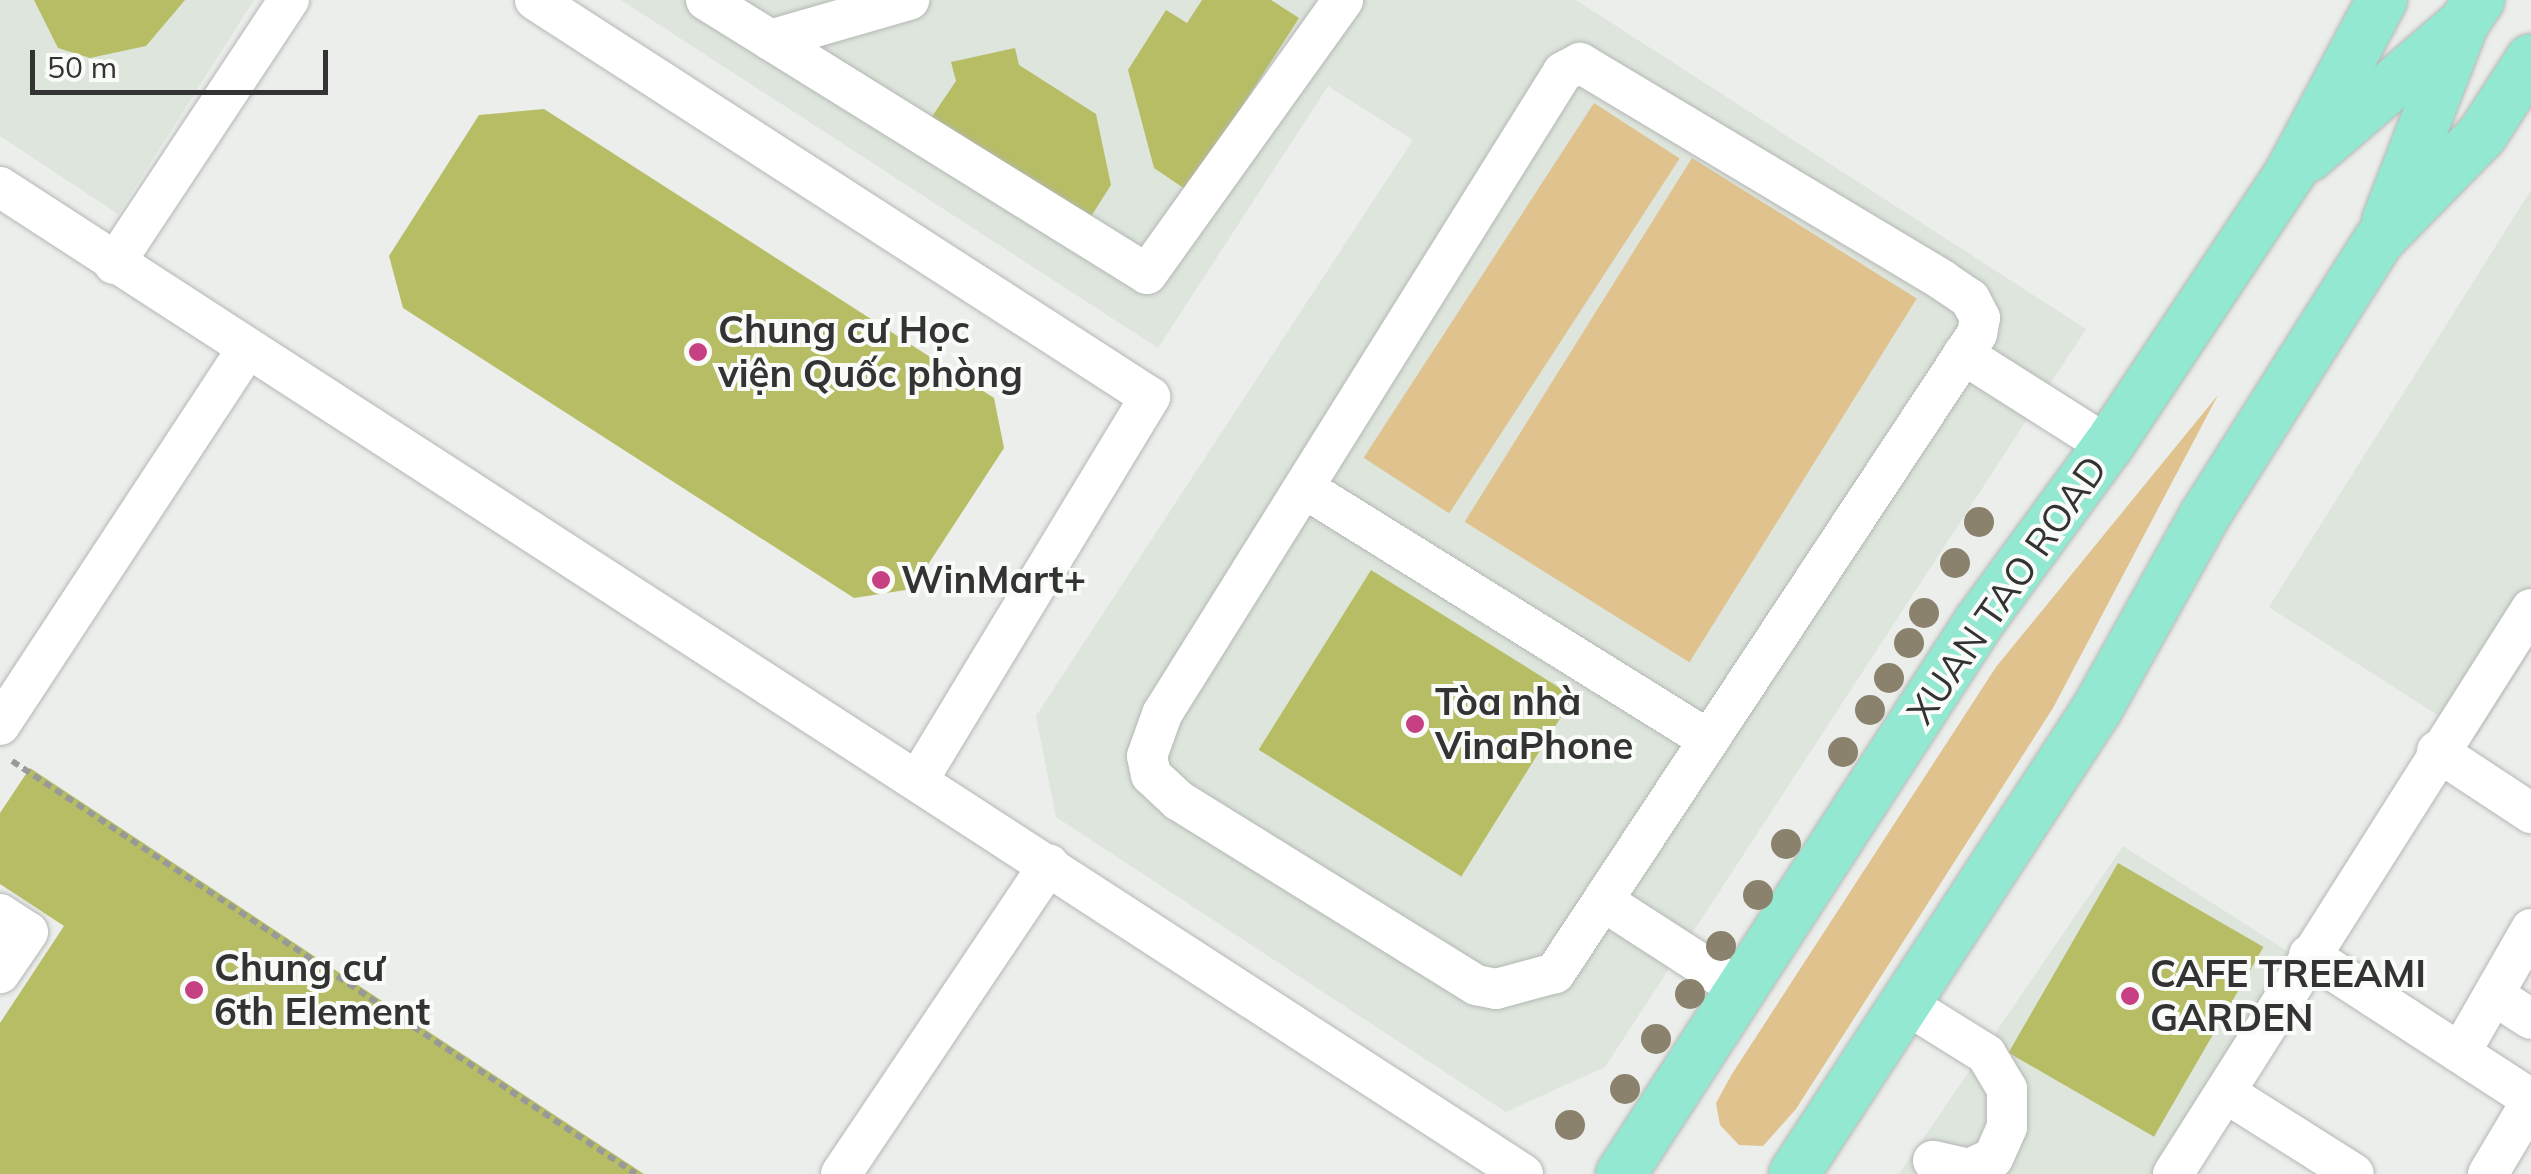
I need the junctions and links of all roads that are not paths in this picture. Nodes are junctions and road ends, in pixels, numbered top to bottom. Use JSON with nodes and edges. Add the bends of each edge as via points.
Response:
{"nodes":[{"id":1,"x":288,"y":0,"type":"edge"},
{"id":2,"x":535,"y":0,"type":"edge"},
{"id":3,"x":706,"y":0,"type":"edge"},
{"id":4,"x":909,"y":0,"type":"edge"},
{"id":5,"x":1344,"y":0,"type":"edge"},
{"id":6,"x":2382,"y":0,"type":"edge"},
{"id":7,"x":2471,"y":12,"type":"edge"},
{"id":8,"x":770,"y":40,"type":"junction"},
{"id":9,"x":2531,"y":59,"type":"edge"},
{"id":10,"x":2290,"y":173,"type":"junction"},
{"id":11,"x":0,"y":188,"type":"edge"},
{"id":12,"x":2380,"y":240,"type":"junction"},
{"id":13,"x":114,"y":264,"type":"junction"},
{"id":14,"x":247,"y":348,"type":"junction"},
{"id":15,"x":1963,"y":354,"type":"junction"},
{"id":16,"x":2108,"y":446,"type":"junction"},
{"id":17,"x":1304,"y":488,"type":"junction"},
{"id":18,"x":2531,"y":609,"type":"edge"},
{"id":19,"x":0,"y":725,"type":"edge"},
{"id":20,"x":1708,"y":739,"type":"junction"},
{"id":21,"x":2437,"y":752,"type":"junction"},
{"id":22,"x":918,"y":779,"type":"junction"},
{"id":23,"x":2531,"y":812,"type":"edge"},
{"id":24,"x":1049,"y":864,"type":"junction"},
{"id":25,"x":1603,"y":901,"type":"junction"},
{"id":26,"x":0,"y":914,"type":"edge"},
{"id":27,"x":2531,"y":929,"type":"edge"},
{"id":28,"x":2309,"y":955,"type":"junction"},
{"id":29,"x":0,"y":973,"type":"edge"},
{"id":30,"x":1741,"y":990,"type":"junction"},
{"id":31,"x":2497,"y":996,"type":"junction"},
{"id":32,"x":1904,"y":1003,"type":"junction"},
{"id":33,"x":2531,"y":1019,"type":"edge"},
{"id":34,"x":2460,"y":1053,"type":"junction"},
{"id":35,"x":2226,"y":1093,"type":"junction"},
{"id":36,"x":2531,"y":1100,"type":"edge"},
{"id":37,"x":1932,"y":1161,"type":"dead end"},
{"id":38,"x":841,"y":1174,"type":"edge"},
{"id":39,"x":1523,"y":1174,"type":"edge"},
{"id":40,"x":1621,"y":1174,"type":"edge"},
{"id":41,"x":1794,"y":1174,"type":"edge"},
{"id":42,"x":2173,"y":1174,"type":"edge"},
{"id":43,"x":2354,"y":1174,"type":"edge"},
{"id":44,"x":2488,"y":1174,"type":"edge"}],
"edges":[{"from":1,"to":13,"type":"street"},
{"from":2,"to":22,"type":"street","via":[[1150,397]]},
{"from":3,"to":8,"type":"street"},
{"from":4,"to":8,"type":"street"},
{"from":5,"to":8,"type":"street","via":[[1147,274]]},
{"from":6,"to":10,"type":"main road","name":"XUAN TAO ROAD"},
{"from":7,"to":10,"type":"main road"},
{"from":7,"to":12,"type":"main road"},
{"from":9,"to":12,"type":"main road","via":[[2482,135]]},
{"from":10,"to":16,"type":"main road","name":"XUAN TAO ROAD"},
{"from":11,"to":13,"type":"street"},
{"from":12,"to":32,"type":"main road","via":[[2204,515],[2097,710]]},
{"from":13,"to":14,"type":"street"},
{"from":14,"to":19,"type":"street"},
{"from":14,"to":22,"type":"street"},
{"from":15,"to":16,"type":"street"},
{"from":15,"to":17,"type":"street","via":[[1980,318],[1970,299],[1608,74],[1569,64]]},
{"from":15,"to":20,"type":"street"},
{"from":16,"to":30,"type":"main road","name":"XUAN TAO ROAD","via":[[1978,622]]},
{"from":17,"to":20,"type":"street"},
{"from":17,"to":25,"type":"street","via":[[1162,714],[1146,756],[1150,776],[1178,802],[1476,985],[1510,989],[1555,973]]},
{"from":18,"to":21,"type":"street"},
{"from":20,"to":25,"type":"street"},
{"from":21,"to":23,"type":"street"},
{"from":21,"to":28,"type":"street"},
{"from":22,"to":24,"type":"street"},
{"from":24,"to":38,"type":"street"},
{"from":24,"to":39,"type":"street"},
{"from":25,"to":30,"type":"street"},
{"from":26,"to":29,"type":"street","via":[[28,932]]},
{"from":27,"to":31,"type":"street"},
{"from":28,"to":34,"type":"street"},
{"from":28,"to":35,"type":"street"},
{"from":30,"to":40,"type":"main road","name":"XUAN TAO ROAD"},
{"from":31,"to":33,"type":"street"},
{"from":31,"to":34,"type":"street"},
{"from":32,"to":37,"type":"street","via":[[1986,1054],[2008,1088],[2006,1127],[1993,1158],[1969,1168]]},
{"from":32,"to":41,"type":"main road"},
{"from":34,"to":36,"type":"street"},
{"from":35,"to":42,"type":"street"},
{"from":35,"to":43,"type":"street"},
{"from":36,"to":44,"type":"street"}]}
